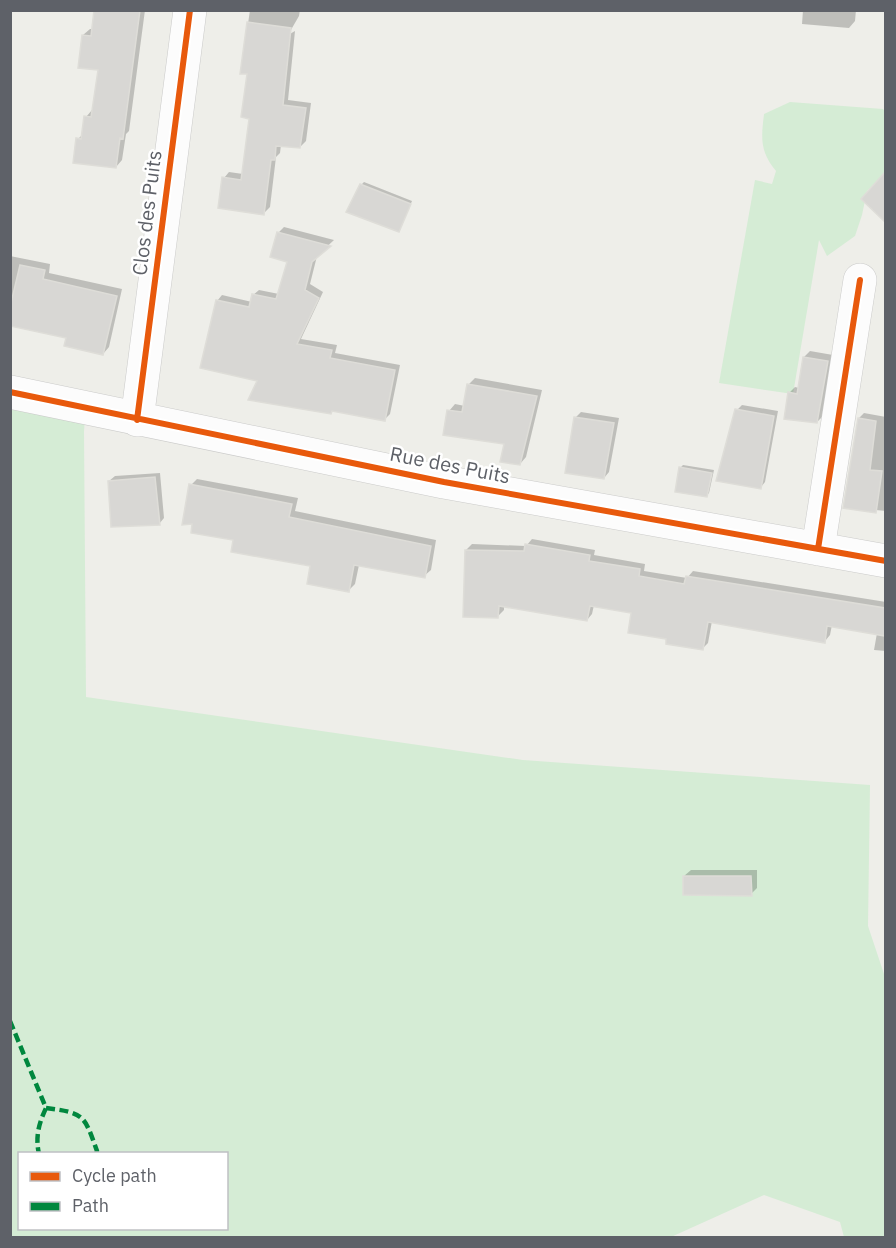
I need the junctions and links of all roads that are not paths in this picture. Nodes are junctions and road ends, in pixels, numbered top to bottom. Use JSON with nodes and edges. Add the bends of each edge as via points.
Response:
{"nodes":[{"id":1,"x":190,"y":10,"type":"edge"},
{"id":2,"x":860,"y":280,"type":"dead end"},
{"id":3,"x":10,"y":392,"type":"edge"},
{"id":4,"x":137,"y":420,"type":"junction"},
{"id":5,"x":818,"y":549,"type":"junction"},
{"id":6,"x":885,"y":561,"type":"edge"}],
"edges":[{"from":1,"to":4,"type":"street","name":"Clos des Puits"},
{"from":2,"to":5,"type":"street"},
{"from":3,"to":4,"type":"street","name":"Rue des Puits"},
{"from":4,"to":5,"type":"street","name":"Rue des Puits","via":[[444,482]]},
{"from":5,"to":6,"type":"street","name":"Rue des Puits"}]}
